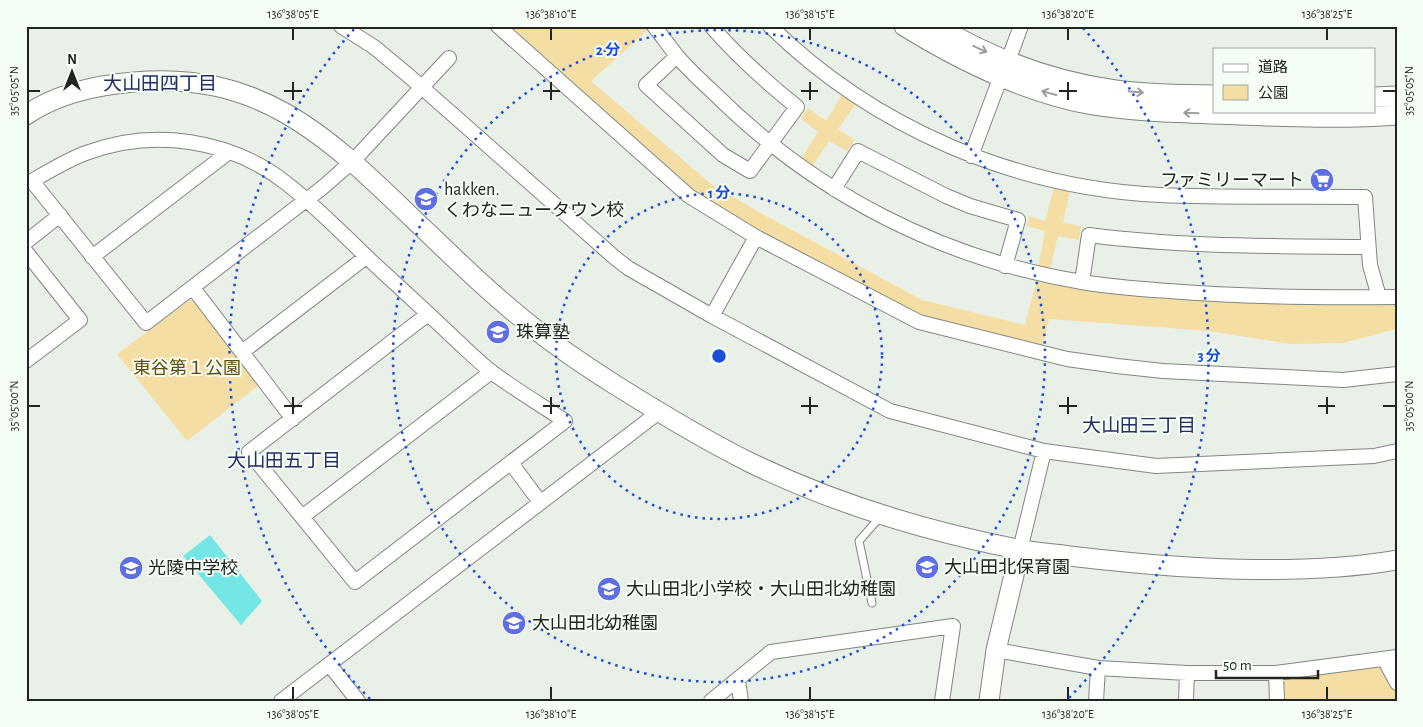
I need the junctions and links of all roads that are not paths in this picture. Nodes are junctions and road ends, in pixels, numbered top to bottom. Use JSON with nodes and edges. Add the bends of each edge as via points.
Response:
{"nodes":[{"id":1,"x":341,"y":26,"type":"edge"},
{"id":2,"x":498,"y":26,"type":"edge"},
{"id":3,"x":654,"y":26,"type":"edge"},
{"id":4,"x":710,"y":26,"type":"edge"},
{"id":5,"x":770,"y":26,"type":"edge"},
{"id":6,"x":904,"y":26,"type":"edge"},
{"id":7,"x":937,"y":26,"type":"edge"},
{"id":8,"x":1021,"y":26,"type":"edge"},
{"id":9,"x":677,"y":56,"type":"junction"},
{"id":10,"x":449,"y":58,"type":"dead end"},
{"id":11,"x":1004,"y":69,"type":"junction"},
{"id":12,"x":422,"y":87,"type":"junction"},
{"id":13,"x":1213,"y":95,"type":"edge"},
{"id":14,"x":1397,"y":96,"type":"edge"},
{"id":15,"x":1376,"y":97,"type":"edge"},
{"id":16,"x":28,"y":110,"type":"edge"},
{"id":17,"x":1397,"y":115,"type":"edge"},
{"id":18,"x":770,"y":145,"type":"junction"},
{"id":19,"x":229,"y":152,"type":"junction"},
{"id":20,"x":971,"y":156,"type":"junction"},
{"id":21,"x":353,"y":162,"type":"junction"},
{"id":22,"x":834,"y":189,"type":"junction"},
{"id":23,"x":306,"y":200,"type":"junction"},
{"id":24,"x":60,"y":215,"type":"junction"},
{"id":25,"x":756,"y":237,"type":"junction"},
{"id":26,"x":26,"y":242,"type":"edge"},
{"id":27,"x":1367,"y":247,"type":"junction"},
{"id":28,"x":26,"y":252,"type":"edge"},
{"id":29,"x":92,"y":256,"type":"junction"},
{"id":30,"x":366,"y":257,"type":"junction"},
{"id":31,"x":1006,"y":266,"type":"junction"},
{"id":32,"x":1082,"y":282,"type":"junction"},
{"id":33,"x":192,"y":288,"type":"junction"},
{"id":34,"x":1379,"y":297,"type":"junction"},
{"id":35,"x":1397,"y":297,"type":"edge"},
{"id":36,"x":428,"y":314,"type":"junction"},
{"id":37,"x":712,"y":316,"type":"junction"},
{"id":38,"x":242,"y":352,"type":"junction"},
{"id":39,"x":26,"y":361,"type":"edge"},
{"id":40,"x":491,"y":372,"type":"junction"},
{"id":41,"x":1397,"y":374,"type":"edge"},
{"id":42,"x":659,"y":412,"type":"junction"},
{"id":43,"x":293,"y":419,"type":"junction"},
{"id":44,"x":1044,"y":451,"type":"junction"},
{"id":45,"x":1397,"y":451,"type":"edge"},
{"id":46,"x":511,"y":463,"type":"junction"},
{"id":47,"x":540,"y":502,"type":"junction"},
{"id":48,"x":883,"y":514,"type":"junction"},
{"id":49,"x":302,"y":517,"type":"junction"},
{"id":50,"x":1020,"y":550,"type":"junction"},
{"id":51,"x":1397,"y":560,"type":"edge"},
{"id":52,"x":872,"y":603,"type":"dead end"},
{"id":53,"x":996,"y":650,"type":"junction"},
{"id":54,"x":1390,"y":658,"type":"edge"},
{"id":55,"x":329,"y":664,"type":"junction"},
{"id":56,"x":1098,"y":668,"type":"junction"},
{"id":57,"x":1276,"y":673,"type":"junction"},
{"id":58,"x":1187,"y":674,"type":"junction"},
{"id":59,"x":738,"y":680,"type":"junction"},
{"id":60,"x":1397,"y":683,"type":"edge"},
{"id":61,"x":281,"y":701,"type":"edge"},
{"id":62,"x":358,"y":701,"type":"edge"},
{"id":63,"x":711,"y":701,"type":"edge"},
{"id":64,"x":741,"y":701,"type":"edge"},
{"id":65,"x":942,"y":701,"type":"edge"},
{"id":66,"x":989,"y":701,"type":"edge"},
{"id":67,"x":1096,"y":701,"type":"edge"},
{"id":68,"x":1186,"y":701,"type":"edge"},
{"id":69,"x":1277,"y":701,"type":"edge"}],
"edges":[{"from":1,"to":12,"type":"street","via":[[374,47]]},
{"from":2,"to":25,"type":"street","via":[[681,190]]},
{"from":3,"to":9,"type":"street"},
{"from":4,"to":18,"type":"street","via":[[733,52],[797,107]]},
{"from":5,"to":20,"type":"street","via":[[821,71],[885,114]]},
{"from":6,"to":11,"type":"street","via":[[965,61]]},
{"from":7,"to":11,"type":"street","one_way":true},
{"from":8,"to":11,"type":"street"},
{"from":9,"to":18,"type":"street","via":[[742,122]]},
{"from":9,"to":18,"type":"street","via":[[646,85],[723,155],[750,171]]},
{"from":10,"to":12,"type":"street"},
{"from":11,"to":13,"type":"street","one_way":true,"via":[[1040,73],[1115,90]]},
{"from":17,"to":11,"type":"street","one_way":true,"via":[[1270,116],[1124,108],[1092,104],[1031,88]]},
{"from":11,"to":20,"type":"street"},
{"from":12,"to":21,"type":"street"},
{"from":12,"to":37,"type":"street","via":[[614,257]]},
{"from":14,"to":15,"type":"street"},
{"from":16,"to":21,"type":"street","via":[[87,89],[115,84],[148,81],[207,84],[257,99],[296,118]]},
{"from":18,"to":22,"type":"street"},
{"from":19,"to":23,"type":"street","via":[[273,173]]},
{"from":19,"to":24,"type":"street","via":[[188,142],[149,139],[117,143],[85,153],[32,181]]},
{"from":19,"to":29,"type":"street"},
{"from":20,"to":27,"type":"street","via":[[1062,183],[1126,192],[1364,197]]},
{"from":21,"to":23,"type":"street"},
{"from":21,"to":42,"type":"street","via":[[484,287],[532,327]]},
{"from":22,"to":31,"type":"street","via":[[928,239]]},
{"from":22,"to":31,"type":"street","via":[[858,151],[946,196],[1018,220]]},
{"from":23,"to":30,"type":"street"},
{"from":23,"to":33,"type":"street"},
{"from":24,"to":26,"type":"street"},
{"from":24,"to":29,"type":"street"},
{"from":25,"to":37,"type":"street"},
{"from":25,"to":41,"type":"street","via":[[920,322],[1067,359],[1163,371],[1343,380]]},
{"from":27,"to":32,"type":"street","via":[[1138,241],[1089,235]]},
{"from":27,"to":34,"type":"street"},
{"from":28,"to":39,"type":"street","via":[[80,320]]},
{"from":29,"to":33,"type":"street","via":[[146,323]]},
{"from":30,"to":36,"type":"street"},
{"from":30,"to":38,"type":"street"},
{"from":31,"to":32,"type":"street"},
{"from":32,"to":34,"type":"street","via":[[1246,297]]},
{"from":33,"to":38,"type":"street"},
{"from":34,"to":35,"type":"street"},
{"from":36,"to":40,"type":"street"},
{"from":36,"to":43,"type":"street"},
{"from":37,"to":44,"type":"street","via":[[890,411]]},
{"from":38,"to":43,"type":"street"},
{"from":40,"to":46,"type":"street","via":[[565,421]]},
{"from":40,"to":49,"type":"street"},
{"from":42,"to":47,"type":"street"},
{"from":42,"to":48,"type":"street","via":[[754,464]]},
{"from":43,"to":49,"type":"street","via":[[249,452]]},
{"from":44,"to":45,"type":"street","via":[[1156,466],[1374,456]]},
{"from":44,"to":50,"type":"street"},
{"from":46,"to":47,"type":"street"},
{"from":46,"to":49,"type":"street","via":[[355,582]]},
{"from":47,"to":55,"type":"street"},
{"from":48,"to":50,"type":"street"},
{"from":48,"to":52,"type":"lane","via":[[859,541]]},
{"from":50,"to":51,"type":"street","via":[[1159,566],[1272,571]]},
{"from":50,"to":53,"type":"street"},
{"from":53,"to":56,"type":"street"},
{"from":53,"to":66,"type":"street"},
{"from":54,"to":57,"type":"street"},
{"from":54,"to":60,"type":"street"},
{"from":55,"to":61,"type":"street"},
{"from":55,"to":62,"type":"street"},
{"from":56,"to":58,"type":"street"},
{"from":56,"to":67,"type":"street"},
{"from":57,"to":58,"type":"street"},
{"from":57,"to":69,"type":"street"},
{"from":58,"to":68,"type":"street"},
{"from":59,"to":63,"type":"street"},
{"from":59,"to":64,"type":"street"},
{"from":59,"to":65,"type":"street","via":[[771,652],[953,626]]}]}
